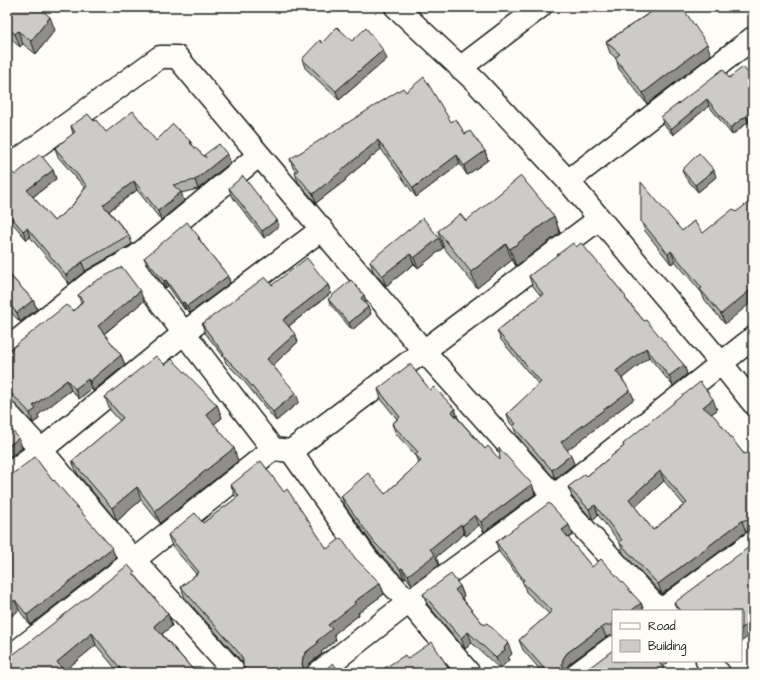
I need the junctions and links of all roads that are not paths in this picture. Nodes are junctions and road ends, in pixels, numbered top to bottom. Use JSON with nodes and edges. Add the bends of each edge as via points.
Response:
{"nodes":[{"id":1,"x":396,"y":7,"type":"edge"},
{"id":2,"x":540,"y":7,"type":"edge"},
{"id":3,"x":753,"y":38,"type":"edge"},
{"id":4,"x":460,"y":68,"type":"junction"},
{"id":5,"x":258,"y":156,"type":"junction"},
{"id":6,"x":7,"y":168,"type":"edge"},
{"id":7,"x":568,"y":181,"type":"junction"},
{"id":8,"x":599,"y":219,"type":"junction"},
{"id":9,"x":322,"y":229,"type":"junction"},
{"id":10,"x":128,"y":260,"type":"junction"},
{"id":11,"x":184,"y":333,"type":"junction"},
{"id":12,"x":753,"y":338,"type":"edge"},
{"id":13,"x":7,"y":349,"type":"edge"},
{"id":14,"x":423,"y":350,"type":"junction"},
{"id":15,"x":721,"y":363,"type":"junction"},
{"id":16,"x":753,"y":403,"type":"edge"},
{"id":17,"x":7,"y":413,"type":"edge"},
{"id":18,"x":41,"y":450,"type":"junction"},
{"id":19,"x":282,"y":450,"type":"junction"},
{"id":20,"x":7,"y":475,"type":"edge"},
{"id":21,"x":554,"y":496,"type":"junction"},
{"id":22,"x":753,"y":542,"type":"edge"},
{"id":23,"x":134,"y":560,"type":"junction"},
{"id":24,"x":410,"y":602,"type":"junction"},
{"id":25,"x":659,"y":610,"type":"edge"},
{"id":26,"x":661,"y":610,"type":"edge"},
{"id":27,"x":612,"y":648,"type":"edge"},
{"id":28,"x":7,"y":659,"type":"edge"},
{"id":29,"x":708,"y":662,"type":"edge"},
{"id":30,"x":235,"y":673,"type":"edge"},
{"id":31,"x":318,"y":673,"type":"edge"},
{"id":32,"x":469,"y":673,"type":"edge"},
{"id":33,"x":578,"y":673,"type":"edge"},
{"id":34,"x":719,"y":673,"type":"edge"}],
"edges":[{"from":1,"to":4,"type":"street"},
{"from":2,"to":4,"type":"street"},
{"from":3,"to":7,"type":"street"},
{"from":4,"to":7,"type":"street"},
{"from":5,"to":6,"type":"street","via":[[177,57],[160,57]]},
{"from":5,"to":9,"type":"street"},
{"from":5,"to":10,"type":"street","via":[[137,256]]},
{"from":7,"to":8,"type":"street"},
{"from":8,"to":14,"type":"street"},
{"from":8,"to":15,"type":"street"},
{"from":9,"to":11,"type":"street"},
{"from":9,"to":14,"type":"street"},
{"from":10,"to":11,"type":"street"},
{"from":10,"to":13,"type":"street","via":[[91,282]]},
{"from":11,"to":18,"type":"street"},
{"from":11,"to":19,"type":"street"},
{"from":12,"to":15,"type":"street"},
{"from":14,"to":19,"type":"street"},
{"from":14,"to":21,"type":"street"},
{"from":15,"to":16,"type":"street"},
{"from":15,"to":21,"type":"street"},
{"from":17,"to":18,"type":"street"},
{"from":18,"to":20,"type":"street"},
{"from":18,"to":23,"type":"street"},
{"from":19,"to":23,"type":"street"},
{"from":19,"to":24,"type":"street","via":[[368,560]]},
{"from":21,"to":24,"type":"street"},
{"from":21,"to":25,"type":"street"},
{"from":22,"to":26,"type":"street"},
{"from":23,"to":28,"type":"street"},
{"from":23,"to":30,"type":"street"},
{"from":24,"to":31,"type":"street"},
{"from":24,"to":32,"type":"street"},
{"from":27,"to":33,"type":"street"},
{"from":29,"to":34,"type":"street"}]}
